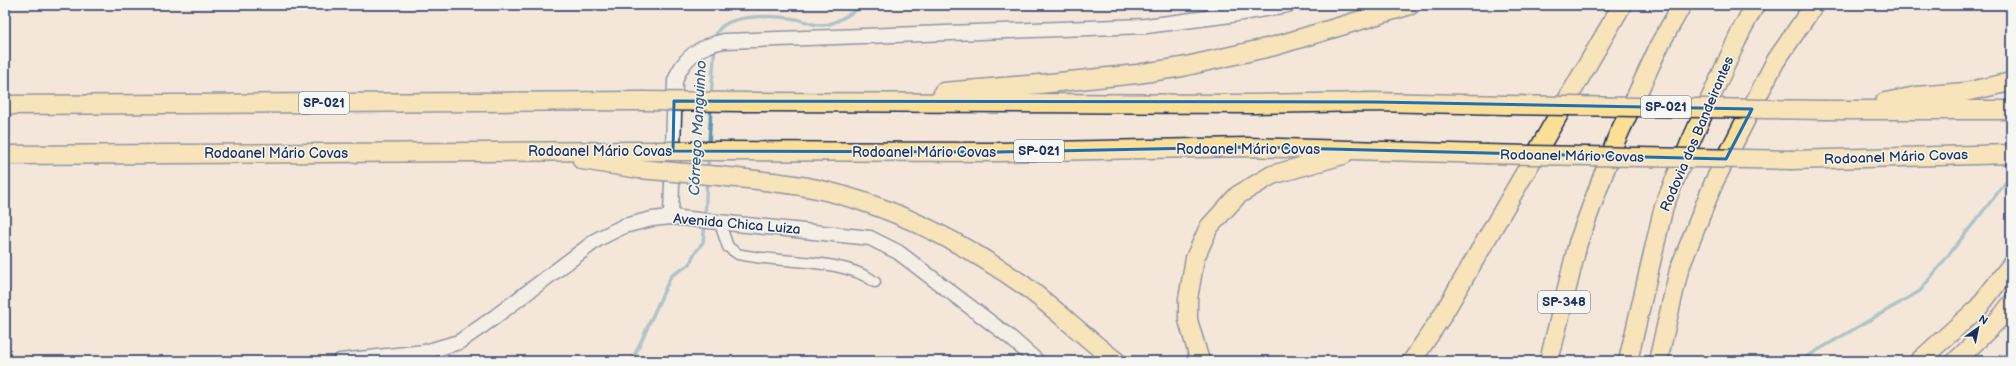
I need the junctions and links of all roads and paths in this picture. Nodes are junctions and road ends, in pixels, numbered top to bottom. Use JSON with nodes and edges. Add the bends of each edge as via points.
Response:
{"nodes":[{"id":1,"x":1288,"y":5,"type":"edge"},
{"id":2,"x":1411,"y":5,"type":"edge"},
{"id":3,"x":1622,"y":5,"type":"edge"},
{"id":4,"x":1682,"y":5,"type":"edge"},
{"id":5,"x":1756,"y":5,"type":"edge"},
{"id":6,"x":1814,"y":5,"type":"edge"},
{"id":7,"x":2011,"y":82,"type":"edge"},
{"id":8,"x":751,"y":102,"type":"junction"},
{"id":9,"x":5,"y":105,"type":"edge"},
{"id":10,"x":1845,"y":110,"type":"junction"},
{"id":11,"x":2011,"y":110,"type":"edge"},
{"id":12,"x":1359,"y":150,"type":"junction"},
{"id":13,"x":530,"y":151,"type":"junction"},
{"id":14,"x":2011,"y":154,"type":"edge"},
{"id":15,"x":5,"y":155,"type":"edge"},
{"id":16,"x":671,"y":217,"type":"junction"},
{"id":17,"x":719,"y":222,"type":"junction"},
{"id":18,"x":2011,"y":265,"type":"edge"},
{"id":19,"x":875,"y":282,"type":"dead end"},
{"id":20,"x":2011,"y":304,"type":"edge"},
{"id":21,"x":1090,"y":341,"type":"junction"},
{"id":22,"x":340,"y":361,"type":"edge"},
{"id":23,"x":1037,"y":361,"type":"edge"},
{"id":24,"x":1104,"y":361,"type":"edge"},
{"id":25,"x":1116,"y":361,"type":"edge"},
{"id":26,"x":1200,"y":361,"type":"edge"},
{"id":27,"x":1412,"y":361,"type":"edge"},
{"id":28,"x":1549,"y":361,"type":"edge"},
{"id":29,"x":1628,"y":361,"type":"edge"},
{"id":30,"x":1658,"y":361,"type":"edge"},
{"id":31,"x":1920,"y":361,"type":"edge"},
{"id":32,"x":1956,"y":361,"type":"edge"}],
"edges":[{"from":1,"to":16,"type":"main road","via":[[1146,26],[724,41],[711,44],[688,57],[675,81]]},
{"from":2,"to":8,"type":"highway","via":[[1275,46],[1137,74],[973,90]]},
{"from":3,"to":27,"type":"highway","via":[[1442,316]]},
{"from":4,"to":28,"type":"highway","number":"SP-348","via":[[1661,42],[1616,140],[1578,243]]},
{"from":5,"to":29,"type":"highway","name":"Rodovia dos Bandeirantes","via":[[1742,29],[1664,206]]},
{"from":6,"to":30,"type":"highway","via":[[1775,62],[1714,182],[1679,270]]},
{"from":7,"to":10,"type":"highway","via":[[1965,92],[1916,96]]},
{"from":8,"to":9,"type":"highway","number":"SP-021","bridge":true},
{"from":8,"to":10,"type":"highway","number":"SP-021","bridge":true,"via":[[1374,102]]},
{"from":10,"to":11,"type":"highway","number":"SP-021"},
{"from":12,"to":13,"type":"highway","name":"Rodoanel Mário Covas","number":"SP-021","bridge":true,"via":[[1247,147],[999,152]]},
{"from":12,"to":14,"type":"highway","name":"Rodoanel Mário Covas","number":"SP-021","bridge":true,"via":[[1792,160]]},
{"from":12,"to":26,"type":"highway","via":[[1272,175],[1238,195],[1209,227],[1195,258],[1188,299],[1188,320]]},
{"from":13,"to":15,"type":"highway","name":"Rodoanel Mário Covas","number":"SP-021"},
{"from":13,"to":21,"type":"highway","bridge":true,"via":[[639,169],[720,176],[816,189],[859,201],[968,248],[1023,285]]},
{"from":16,"to":17,"type":"main road","name":"Avenida Chica Luiza"},
{"from":16,"to":22,"type":"main road","name":"Avenida Chica Luiza","via":[[624,226],[598,239],[459,342],[425,352]]},
{"from":17,"to":19,"type":"street","via":[[728,246],[738,254],[845,268],[866,275]]},
{"from":17,"to":23,"type":"main road","name":"Avenida Chica Luiza","via":[[870,238],[898,252],[1011,338]]},
{"from":18,"to":31,"type":"highway","via":[[1978,308]]},
{"from":20,"to":32,"type":"highway"},
{"from":21,"to":24,"type":"highway"},
{"from":21,"to":25,"type":"highway"}]}
